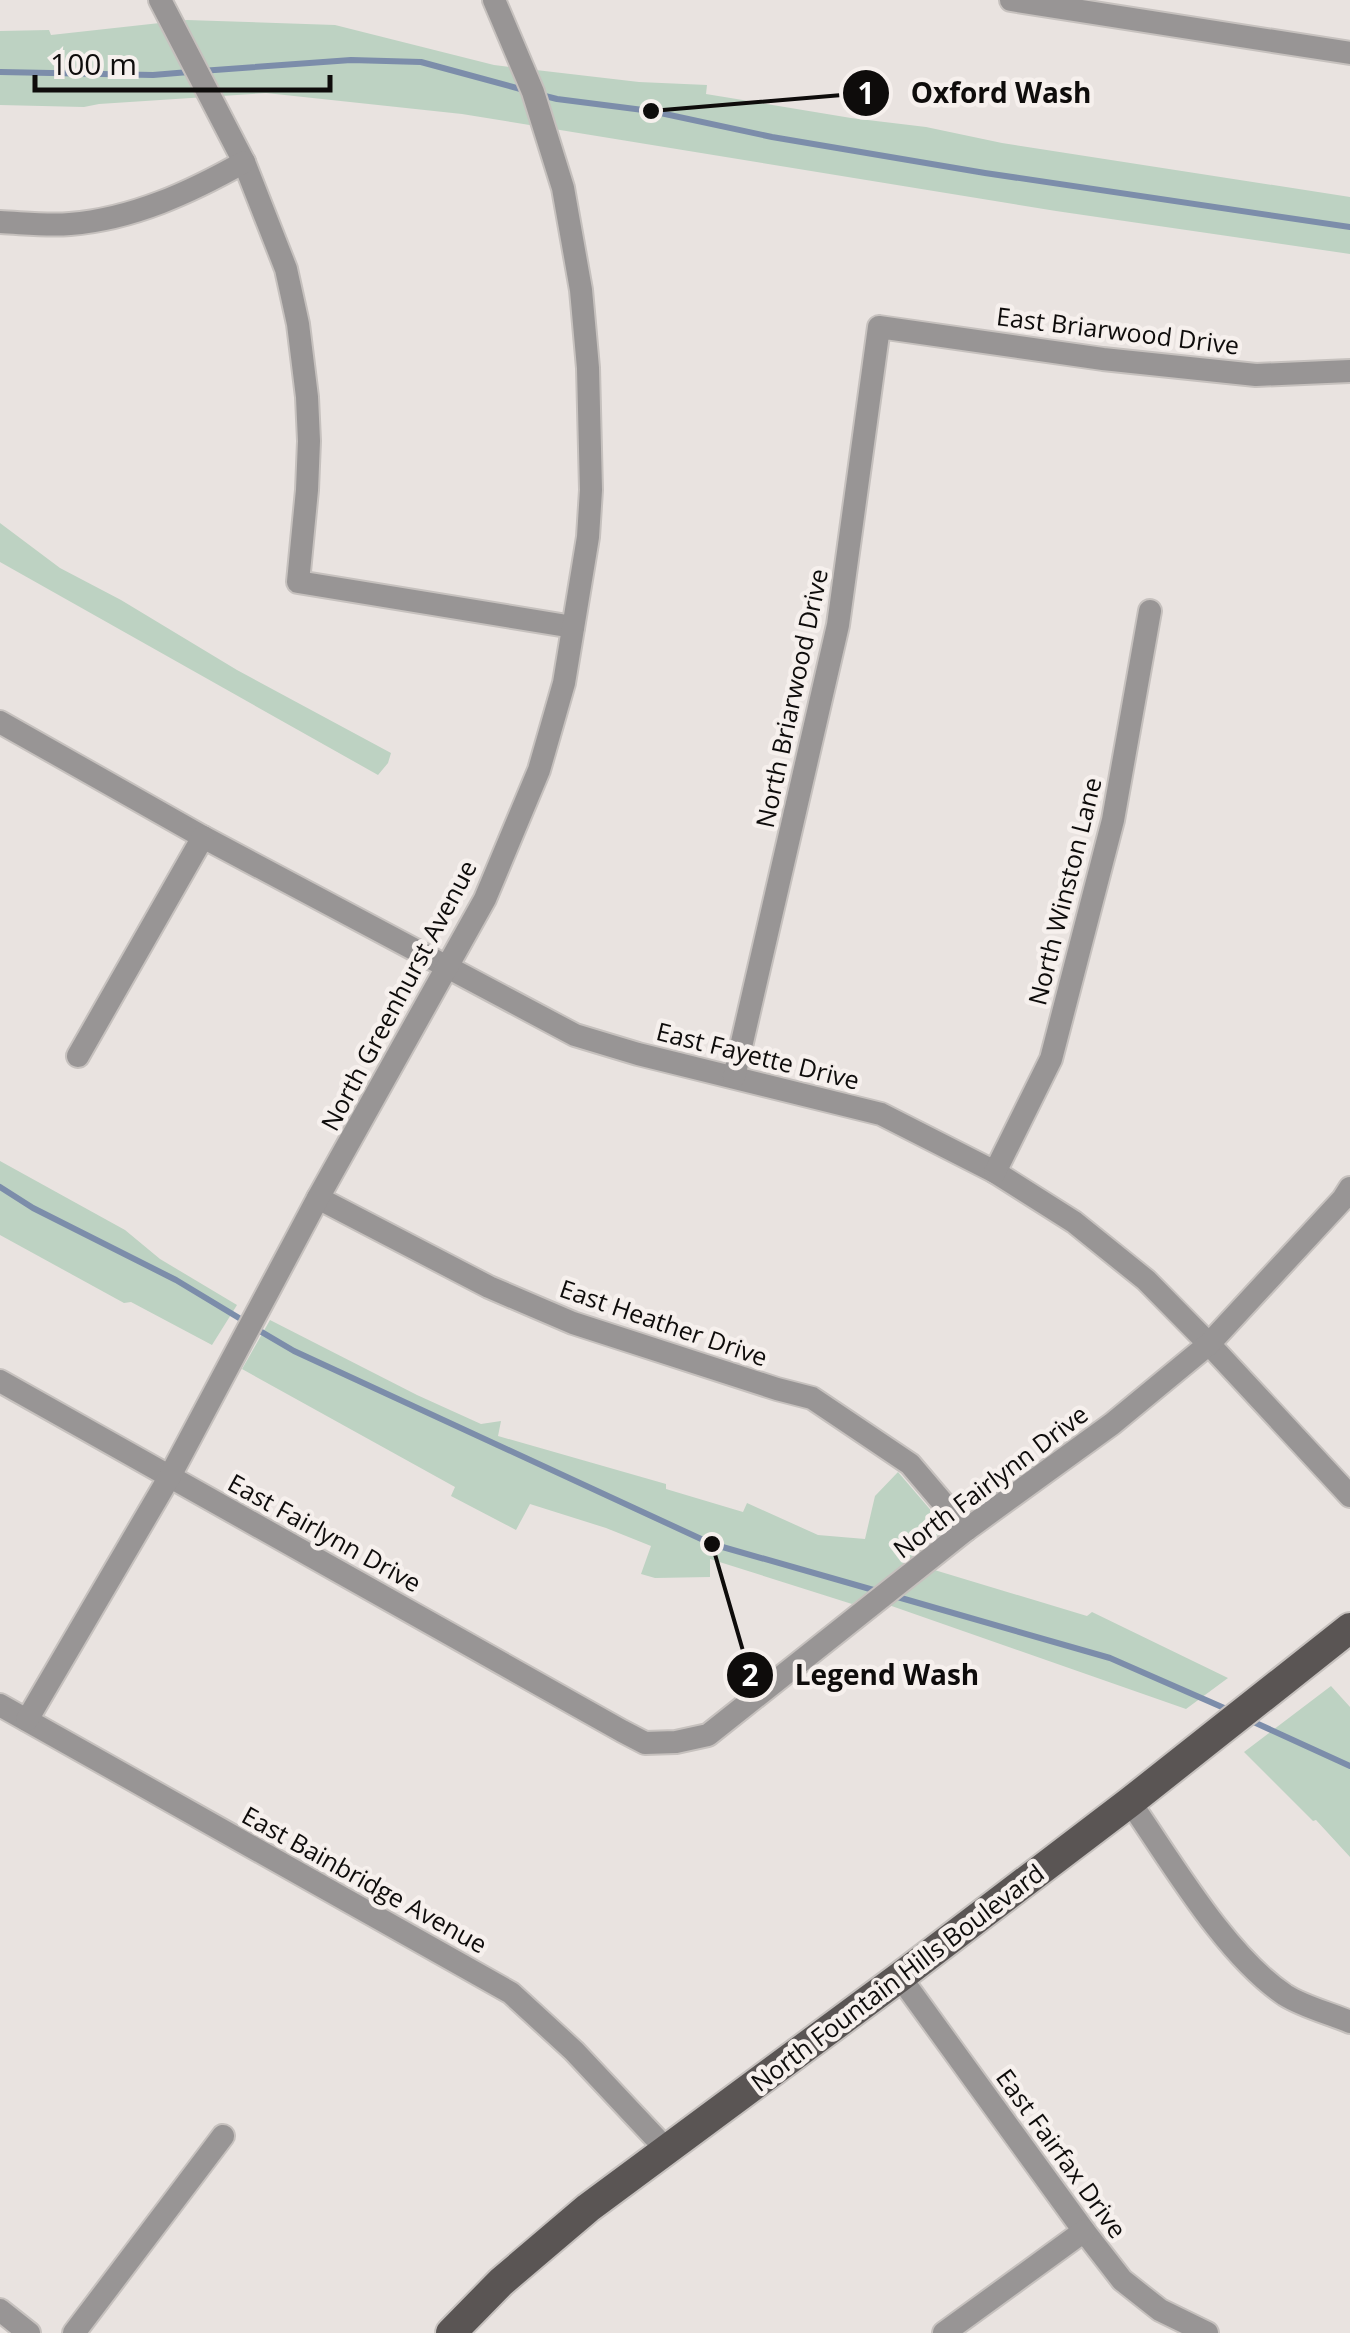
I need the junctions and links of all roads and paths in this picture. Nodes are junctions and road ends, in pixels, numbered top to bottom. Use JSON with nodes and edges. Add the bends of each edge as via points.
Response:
{"nodes":[{"id":1,"x":160,"y":0,"type":"edge"},
{"id":2,"x":494,"y":0,"type":"edge"},
{"id":3,"x":1011,"y":0,"type":"edge"},
{"id":4,"x":1112,"y":8,"type":"edge"},
{"id":5,"x":1350,"y":53,"type":"edge"},
{"id":6,"x":244,"y":162,"type":"junction"},
{"id":7,"x":0,"y":222,"type":"edge"},
{"id":8,"x":880,"y":327,"type":"joint"},
{"id":9,"x":1350,"y":371,"type":"edge"},
{"id":10,"x":1150,"y":611,"type":"dead end"},
{"id":11,"x":574,"y":627,"type":"junction"},
{"id":12,"x":0,"y":722,"type":"edge"},
{"id":13,"x":203,"y":837,"type":"junction"},
{"id":14,"x":447,"y":968,"type":"junction"},
{"id":15,"x":78,"y":1056,"type":"dead end"},
{"id":16,"x":734,"y":1077,"type":"junction"},
{"id":17,"x":995,"y":1172,"type":"junction"},
{"id":18,"x":1350,"y":1188,"type":"edge"},
{"id":19,"x":318,"y":1198,"type":"junction"},
{"id":20,"x":1210,"y":1344,"type":"junction"},
{"id":21,"x":0,"y":1381,"type":"edge"},
{"id":22,"x":170,"y":1476,"type":"junction"},
{"id":23,"x":1350,"y":1496,"type":"edge"},
{"id":24,"x":966,"y":1530,"type":"junction"},
{"id":25,"x":1350,"y":1628,"type":"edge"},
{"id":26,"x":0,"y":1705,"type":"edge"},
{"id":27,"x":27,"y":1720,"type":"junction"},
{"id":28,"x":622,"y":1731,"type":"joint"},
{"id":29,"x":1130,"y":1802,"type":"junction"},
{"id":30,"x":900,"y":1977,"type":"junction"},
{"id":31,"x":1350,"y":2022,"type":"edge"},
{"id":32,"x":224,"y":2136,"type":"dead end"},
{"id":33,"x":666,"y":2148,"type":"junction"},
{"id":34,"x":1084,"y":2232,"type":"junction"},
{"id":35,"x":0,"y":2310,"type":"edge"},
{"id":36,"x":29,"y":2333,"type":"edge"},
{"id":37,"x":74,"y":2333,"type":"edge"},
{"id":38,"x":451,"y":2333,"type":"edge"},
{"id":39,"x":944,"y":2333,"type":"edge"},
{"id":40,"x":1207,"y":2333,"type":"edge"}],
"edges":[{"from":1,"to":6,"type":"street"},
{"from":2,"to":11,"type":"street","name":"North Greenhurst Avenue","via":[[563,188],[581,290],[590,490]]},
{"from":3,"to":4,"type":"street"},
{"from":4,"to":5,"type":"street"},
{"from":6,"to":7,"type":"street","via":[[138,210],[66,224]]},
{"from":6,"to":11,"type":"street","via":[[286,269],[298,324],[309,441],[298,582]]},
{"from":8,"to":9,"type":"street","name":"East Briarwood Drive","via":[[1256,375]]},
{"from":8,"to":16,"type":"street","name":"North Briarwood Drive","via":[[838,626]]},
{"from":10,"to":17,"type":"street","name":"North Winston Lane","via":[[1113,820],[1050,1060]]},
{"from":11,"to":14,"type":"street","name":"North Greenhurst Avenue","via":[[539,770],[486,899]]},
{"from":12,"to":13,"type":"street","name":"East Fayette Drive"},
{"from":13,"to":14,"type":"street","name":"East Fayette Drive"},
{"from":13,"to":15,"type":"street"},
{"from":14,"to":16,"type":"street","name":"East Fayette Drive","via":[[575,1035]]},
{"from":14,"to":19,"type":"street","name":"North Greenhurst Avenue"},
{"from":16,"to":17,"type":"street","name":"East Fayette Drive","via":[[881,1114]]},
{"from":17,"to":20,"type":"street","name":"East Fayette Drive","via":[[1074,1222]]},
{"from":18,"to":20,"type":"street","name":"North Fairlynn Drive"},
{"from":19,"to":22,"type":"street","name":"North Greenhurst Avenue"},
{"from":19,"to":24,"type":"street","name":"East Heather Drive","via":[[573,1323],[812,1398],[910,1464]]},
{"from":20,"to":23,"type":"street","name":"East Fayette Drive"},
{"from":20,"to":24,"type":"street","name":"North Fairlynn Drive"},
{"from":21,"to":22,"type":"street","name":"East Fairlynn Drive"},
{"from":22,"to":27,"type":"street","name":"North Greenhurst Avenue"},
{"from":22,"to":28,"type":"street","name":"East Fairlynn Drive"},
{"from":24,"to":28,"type":"street","name":"North Fairlynn Drive","via":[[708,1736],[645,1742]]},
{"from":25,"to":29,"type":"main road","name":"North Fountain Hills Boulevard"},
{"from":26,"to":27,"type":"street","name":"East Bainbridge Avenue"},
{"from":27,"to":33,"type":"street","name":"East Bainbridge Avenue","via":[[511,1993]]},
{"from":29,"to":30,"type":"main road","name":"North Fountain Hills Boulevard"},
{"from":29,"to":31,"type":"street","via":[[1245,1960],[1286,1996]]},
{"from":30,"to":33,"type":"main road","name":"North Fountain Hills Boulevard"},
{"from":30,"to":34,"type":"street","name":"East Fairfax Drive"},
{"from":32,"to":37,"type":"street"},
{"from":33,"to":38,"type":"main road","name":"North Fountain Hills Boulevard","via":[[501,2282]]},
{"from":34,"to":39,"type":"street"},
{"from":34,"to":40,"type":"street","name":"East Fairfax Drive","via":[[1122,2280],[1160,2310]]},
{"from":35,"to":36,"type":"street"}]}
